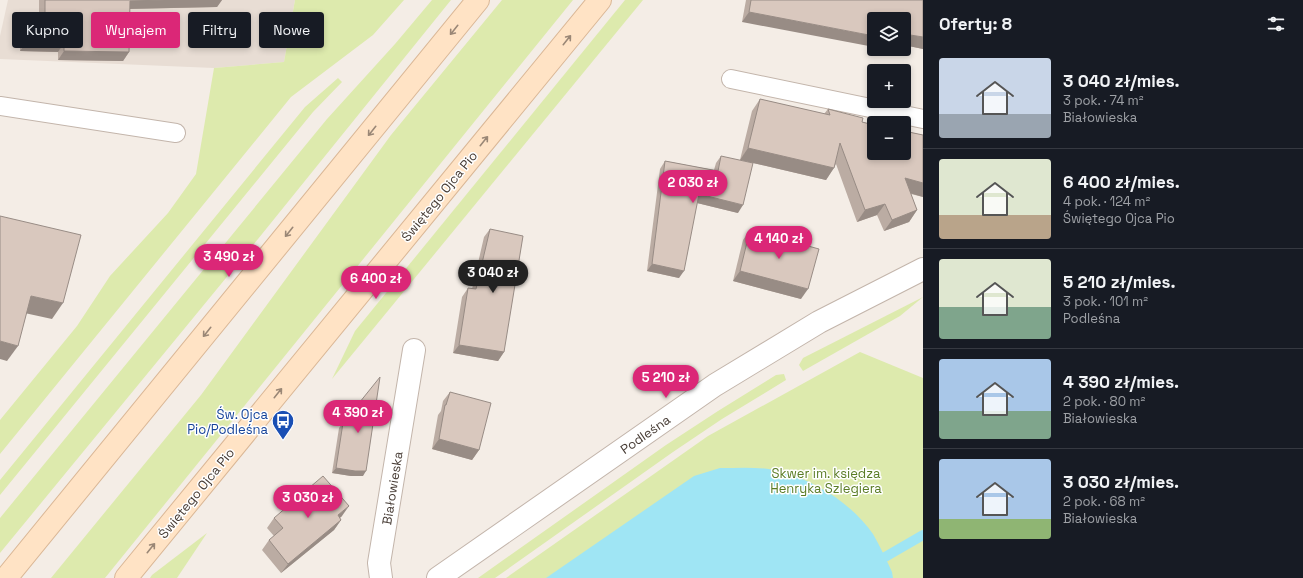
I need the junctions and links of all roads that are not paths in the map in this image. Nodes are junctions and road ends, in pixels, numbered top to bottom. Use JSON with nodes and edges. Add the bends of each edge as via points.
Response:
{"nodes":[{"id":1,"x":478,"y":0,"type":"edge"},
{"id":2,"x":600,"y":0,"type":"edge"},
{"id":3,"x":731,"y":79,"type":"dead end"},
{"id":4,"x":0,"y":106,"type":"edge"},
{"id":5,"x":923,"y":119,"type":"edge"},
{"id":6,"x":176,"y":132,"type":"dead end"},
{"id":7,"x":923,"y":269,"type":"edge"},
{"id":8,"x":414,"y":350,"type":"dead end"},
{"id":9,"x":6,"y":578,"type":"edge"},
{"id":10,"x":126,"y":578,"type":"edge"},
{"id":11,"x":381,"y":578,"type":"edge"},
{"id":12,"x":438,"y":578,"type":"edge"}],
"edges":[{"from":1,"to":9,"type":"main road","one_way":true},
{"from":10,"to":2,"type":"main road","name":"Świętego Ojca Pio","one_way":true},
{"from":3,"to":5,"type":"lane"},
{"from":4,"to":6,"type":"lane"},
{"from":7,"to":12,"type":"street","name":"Podleśna","via":[[819,322],[715,385]]},
{"from":8,"to":11,"type":"street","name":"Białowieska","via":[[379,563]]}]}
